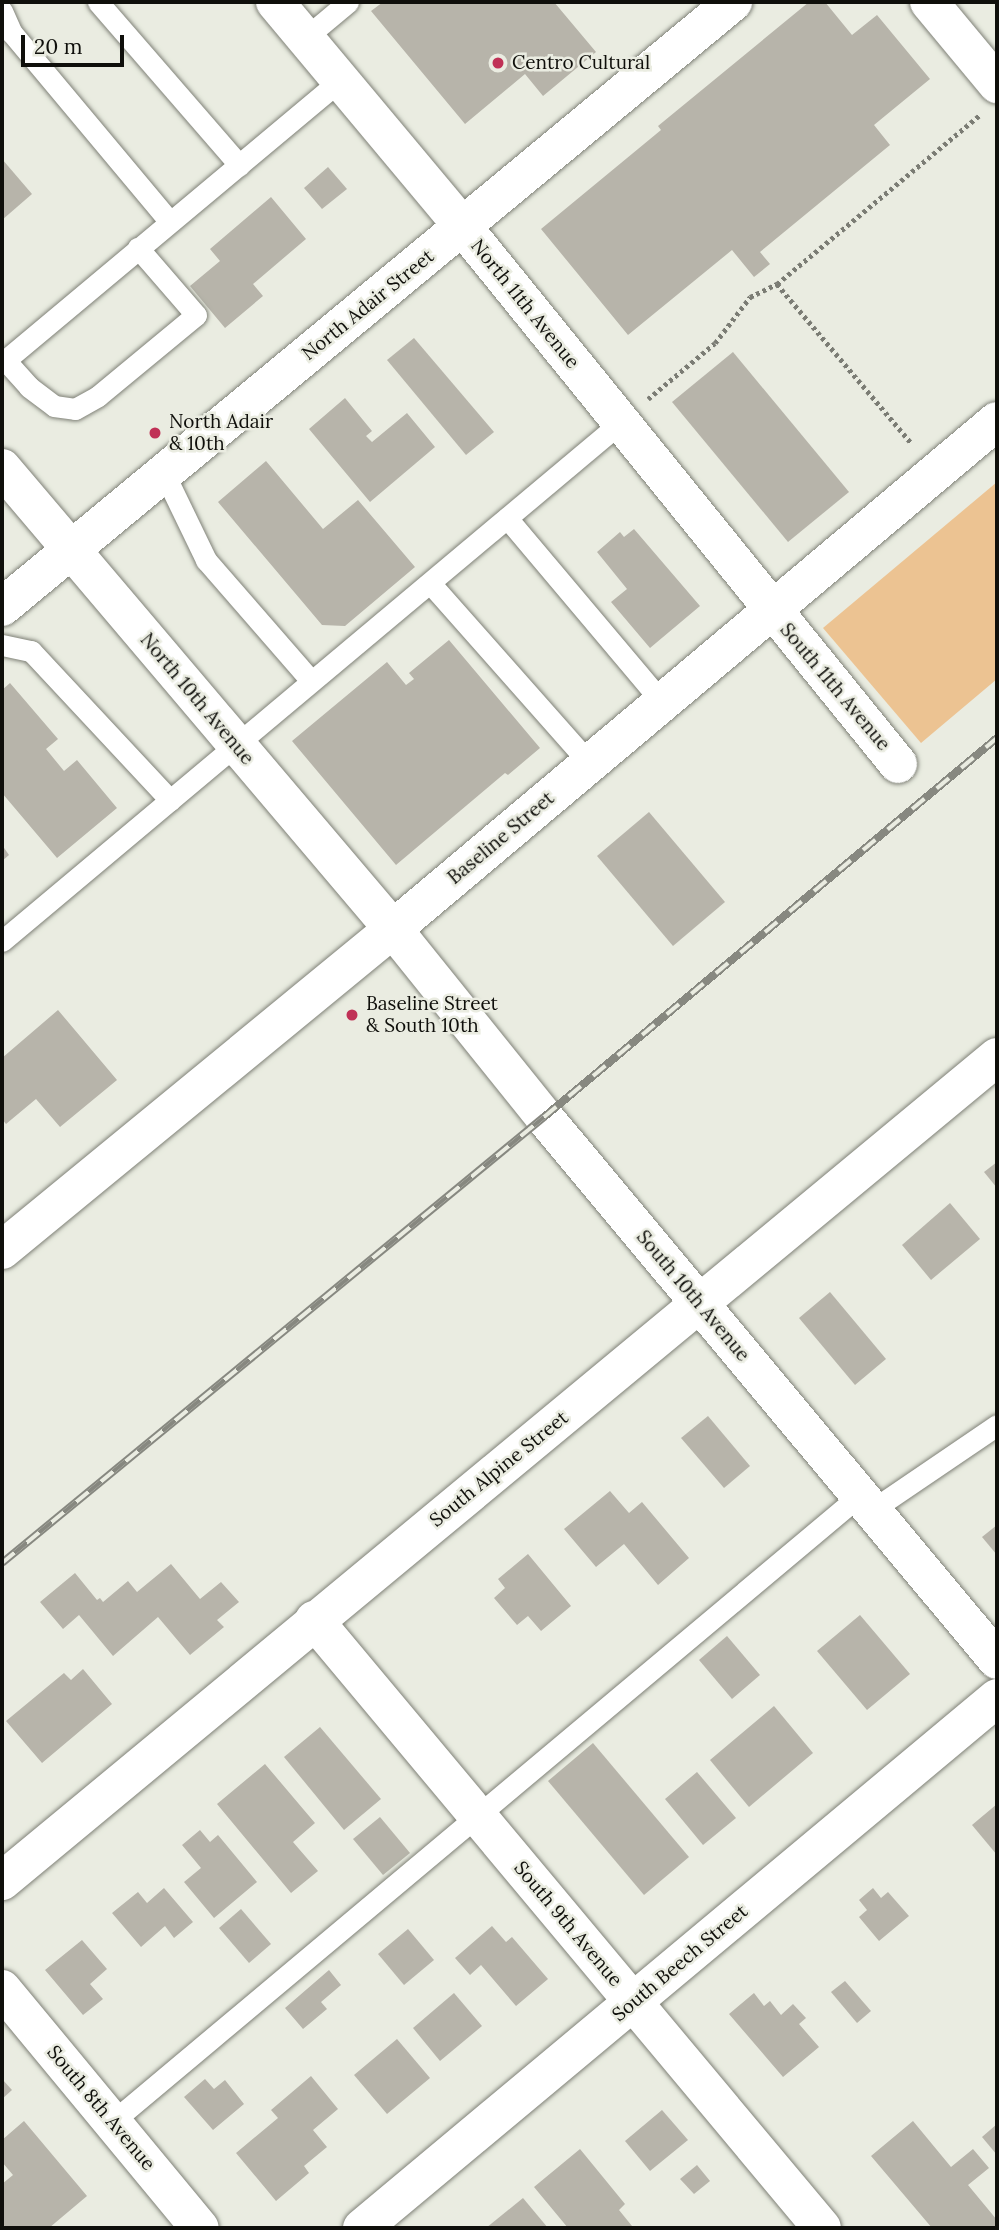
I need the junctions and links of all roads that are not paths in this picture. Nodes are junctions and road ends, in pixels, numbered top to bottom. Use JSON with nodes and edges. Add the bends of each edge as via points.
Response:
{"nodes":[{"id":1,"x":98,"y":2,"type":"edge"},
{"id":2,"x":275,"y":2,"type":"edge"},
{"id":3,"x":348,"y":2,"type":"edge"},
{"id":4,"x":733,"y":2,"type":"edge"},
{"id":5,"x":929,"y":2,"type":"edge"},
{"id":6,"x":2,"y":11,"type":"edge"},
{"id":7,"x":305,"y":38,"type":"junction"},
{"id":8,"x":340,"y":80,"type":"junction"},
{"id":9,"x":993,"y":97,"type":"edge"},
{"id":10,"x":239,"y":165,"type":"junction"},
{"id":11,"x":170,"y":222,"type":"junction"},
{"id":12,"x":463,"y":227,"type":"junction"},
{"id":13,"x":138,"y":248,"type":"junction"},
{"id":14,"x":3,"y":361,"type":"edge"},
{"id":15,"x":997,"y":421,"type":"edge"},
{"id":16,"x":620,"y":423,"type":"junction"},
{"id":17,"x":2,"y":468,"type":"edge"},
{"id":18,"x":164,"y":473,"type":"junction"},
{"id":19,"x":507,"y":518,"type":"junction"},
{"id":20,"x":71,"y":550,"type":"junction"},
{"id":21,"x":430,"y":583,"type":"junction"},
{"id":22,"x":2,"y":607,"type":"edge"},
{"id":23,"x":771,"y":610,"type":"junction"},
{"id":24,"x":2,"y":645,"type":"edge"},
{"id":25,"x":311,"y":681,"type":"junction"},
{"id":26,"x":662,"y":702,"type":"junction"},
{"id":27,"x":236,"y":744,"type":"junction"},
{"id":28,"x":589,"y":763,"type":"junction"},
{"id":29,"x":898,"y":764,"type":"dead end"},
{"id":30,"x":170,"y":800,"type":"junction"},
{"id":31,"x":393,"y":929,"type":"junction"},
{"id":32,"x":2,"y":941,"type":"edge"},
{"id":33,"x":997,"y":1057,"type":"edge"},
{"id":34,"x":2,"y":1250,"type":"edge"},
{"id":35,"x":700,"y":1305,"type":"junction"},
{"id":36,"x":997,"y":1425,"type":"edge"},
{"id":37,"x":866,"y":1503,"type":"junction"},
{"id":38,"x":314,"y":1620,"type":"junction"},
{"id":39,"x":997,"y":1660,"type":"edge"},
{"id":40,"x":997,"y":1698,"type":"edge"},
{"id":41,"x":478,"y":1816,"type":"junction"},
{"id":42,"x":2,"y":1881,"type":"edge"},
{"id":43,"x":2,"y":1989,"type":"edge"},
{"id":44,"x":634,"y":2002,"type":"junction"},
{"id":45,"x":112,"y":2122,"type":"junction"},
{"id":46,"x":200,"y":2228,"type":"edge"},
{"id":47,"x":362,"y":2228,"type":"edge"},
{"id":48,"x":822,"y":2228,"type":"edge"}],
"edges":[{"from":1,"to":10,"type":"lane"},
{"from":2,"to":7,"type":"main road","name":"North 11th Avenue"},
{"from":3,"to":7,"type":"lane"},
{"from":4,"to":12,"type":"main road","name":"North Adair Street"},
{"from":5,"to":9,"type":"main road"},
{"from":6,"to":11,"type":"lane","via":[[12,33]]},
{"from":7,"to":8,"type":"main road","name":"North 11th Avenue"},
{"from":8,"to":10,"type":"lane"},
{"from":8,"to":12,"type":"main road","name":"North 11th Avenue"},
{"from":10,"to":11,"type":"lane"},
{"from":11,"to":13,"type":"lane"},
{"from":12,"to":16,"type":"main road","name":"North 11th Avenue"},
{"from":12,"to":18,"type":"main road","name":"North Adair Street"},
{"from":13,"to":14,"type":"lane"},
{"from":13,"to":14,"type":"lane","via":[[196,315],[98,396],[75,409],[54,406]]},
{"from":15,"to":23,"type":"main road","name":"Baseline Street"},
{"from":16,"to":19,"type":"lane"},
{"from":16,"to":23,"type":"main road","name":"North 11th Avenue"},
{"from":17,"to":20,"type":"main road","name":"North 10th Avenue"},
{"from":18,"to":20,"type":"main road","name":"North Adair Street"},
{"from":18,"to":25,"type":"lane","via":[[206,560]]},
{"from":19,"to":21,"type":"lane"},
{"from":19,"to":26,"type":"lane"},
{"from":20,"to":22,"type":"main road","name":"North Adair Street"},
{"from":20,"to":27,"type":"main road","name":"North 10th Avenue"},
{"from":21,"to":25,"type":"lane"},
{"from":21,"to":28,"type":"lane"},
{"from":23,"to":26,"type":"main road","name":"Baseline Street"},
{"from":23,"to":29,"type":"main road","name":"South 11th Avenue"},
{"from":24,"to":30,"type":"lane","via":[[31,651]]},
{"from":25,"to":27,"type":"lane"},
{"from":26,"to":28,"type":"main road","name":"Baseline Street"},
{"from":27,"to":30,"type":"lane"},
{"from":27,"to":31,"type":"main road","name":"North 10th Avenue"},
{"from":28,"to":31,"type":"main road","name":"Baseline Street"},
{"from":30,"to":32,"type":"lane"},
{"from":31,"to":34,"type":"main road","name":"Baseline Street"},
{"from":31,"to":35,"type":"main road","name":"South 10th Avenue"},
{"from":33,"to":35,"type":"main road","name":"South Alpine Street"},
{"from":35,"to":37,"type":"main road","name":"South 10th Avenue"},
{"from":35,"to":38,"type":"main road","name":"South Alpine Street"},
{"from":36,"to":37,"type":"lane"},
{"from":37,"to":39,"type":"main road","name":"South 10th Avenue"},
{"from":37,"to":41,"type":"lane"},
{"from":38,"to":41,"type":"main road","name":"South 9th Avenue"},
{"from":38,"to":42,"type":"main road","name":"South Alpine Street"},
{"from":40,"to":44,"type":"main road","name":"South Beech Street"},
{"from":41,"to":44,"type":"main road","name":"South 9th Avenue"},
{"from":41,"to":45,"type":"lane"},
{"from":43,"to":45,"type":"main road","name":"South 8th Avenue"},
{"from":44,"to":47,"type":"main road","name":"South Beech Street"},
{"from":44,"to":48,"type":"main road","name":"South 9th Avenue"},
{"from":45,"to":46,"type":"main road","name":"South 8th Avenue"}]}
